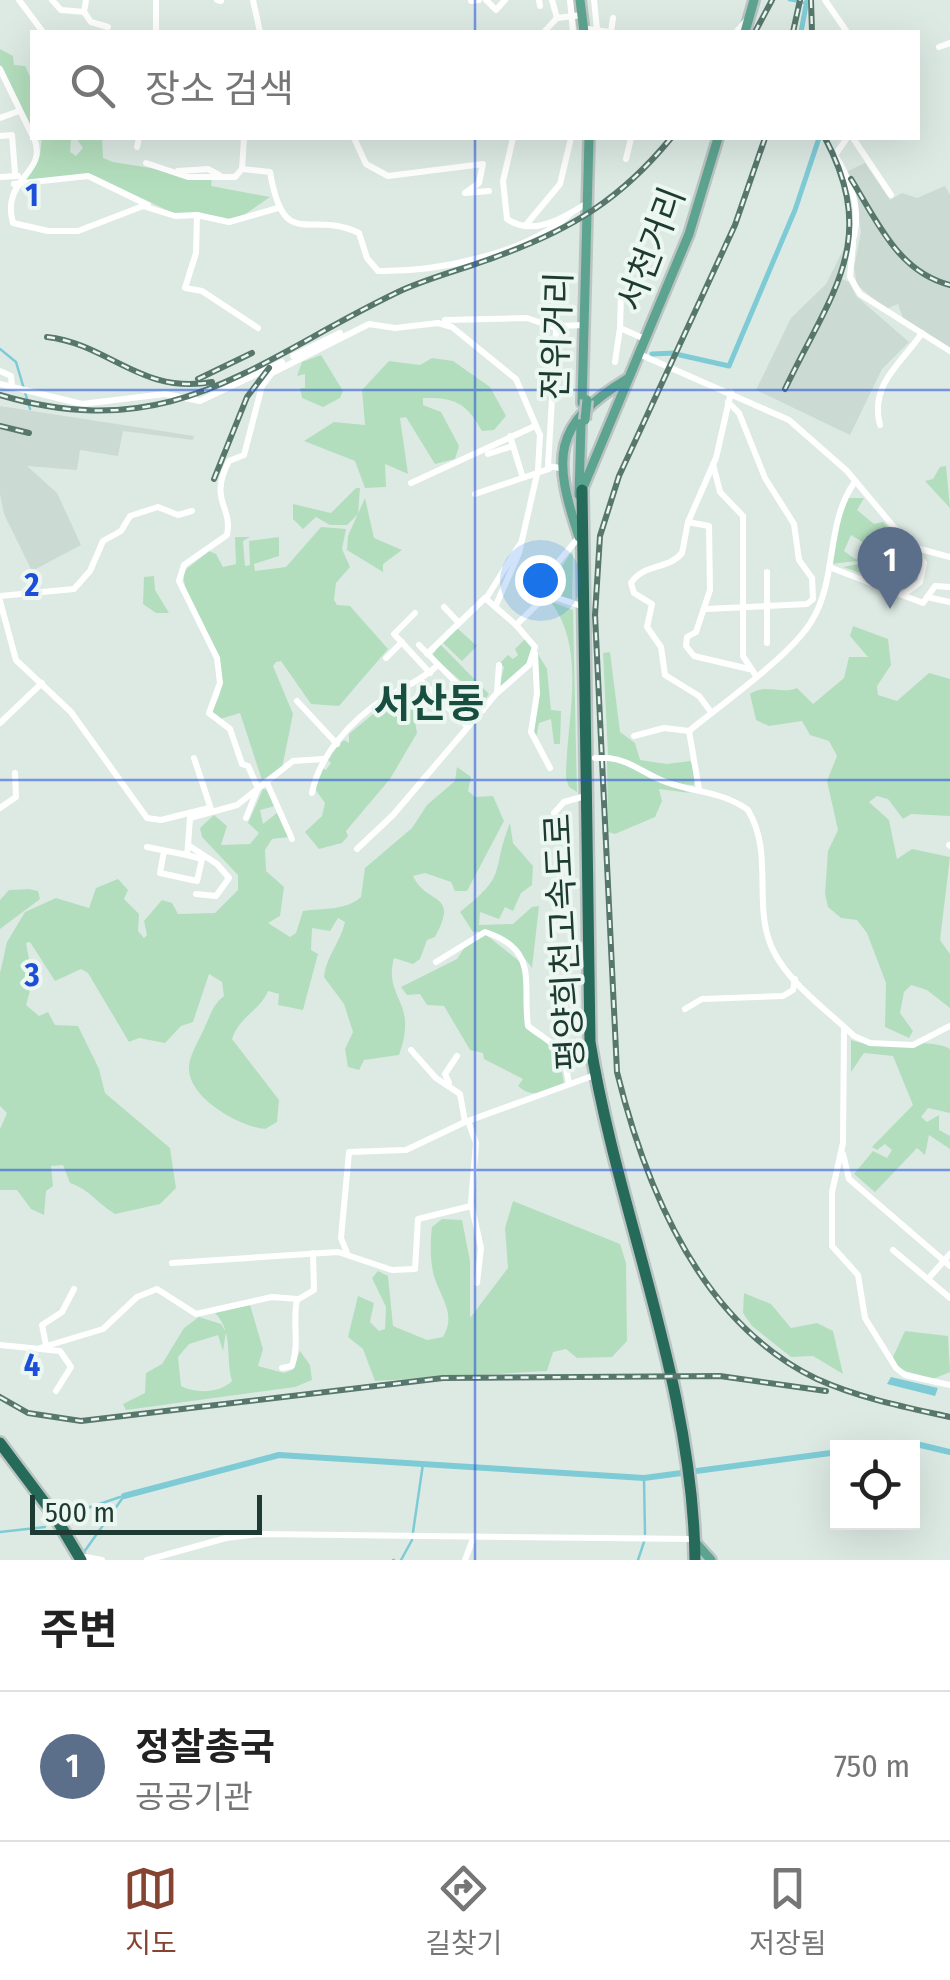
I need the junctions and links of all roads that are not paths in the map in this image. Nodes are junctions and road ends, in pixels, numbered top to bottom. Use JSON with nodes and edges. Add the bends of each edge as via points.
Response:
{"nodes":[{"id":1,"x":18,"y":0,"type":"edge"},
{"id":2,"x":52,"y":0,"type":"edge"},
{"id":3,"x":86,"y":0,"type":"edge"},
{"id":4,"x":156,"y":0,"type":"edge"},
{"id":5,"x":253,"y":0,"type":"edge"},
{"id":6,"x":482,"y":0,"type":"edge"},
{"id":7,"x":505,"y":0,"type":"edge"},
{"id":8,"x":552,"y":0,"type":"edge"},
{"id":9,"x":570,"y":0,"type":"edge"},
{"id":10,"x":582,"y":0,"type":"edge"},
{"id":11,"x":594,"y":0,"type":"edge"},
{"id":12,"x":754,"y":0,"type":"edge"},
{"id":13,"x":825,"y":0,"type":"edge"},
{"id":14,"x":470,"y":1,"type":"edge"},
{"id":15,"x":84,"y":12,"type":"junction"},
{"id":16,"x":576,"y":15,"type":"junction"},
{"id":17,"x":750,"y":16,"type":"junction"},
{"id":18,"x":557,"y":18,"type":"junction"},
{"id":19,"x":613,"y":18,"type":"dead end"},
{"id":20,"x":108,"y":27,"type":"dead end"},
{"id":21,"x":156,"y":29,"type":"dead end"},
{"id":22,"x":41,"y":30,"type":"edge"},
{"id":23,"x":260,"y":30,"type":"edge"},
{"id":24,"x":546,"y":30,"type":"edge"},
{"id":25,"x":572,"y":30,"type":"edge"},
{"id":26,"x":588,"y":30,"type":"edge"},
{"id":27,"x":589,"y":30,"type":"edge"},
{"id":28,"x":589,"y":30,"type":"edge"},
{"id":29,"x":611,"y":30,"type":"edge"},
{"id":30,"x":738,"y":30,"type":"edge"},
{"id":31,"x":746,"y":30,"type":"edge"},
{"id":32,"x":846,"y":30,"type":"edge"},
{"id":33,"x":950,"y":43,"type":"edge"},
{"id":34,"x":939,"y":46,"type":"dead end"},
{"id":35,"x":0,"y":69,"type":"edge"},
{"id":36,"x":19,"y":111,"type":"junction"},
{"id":37,"x":0,"y":118,"type":"edge"},
{"id":38,"x":30,"y":131,"type":"edge"},
{"id":39,"x":0,"y":136,"type":"edge"},
{"id":40,"x":34,"y":140,"type":"edge"},
{"id":41,"x":244,"y":140,"type":"edge"},
{"id":42,"x":355,"y":140,"type":"edge"},
{"id":43,"x":512,"y":140,"type":"edge"},
{"id":44,"x":571,"y":140,"type":"edge"},
{"id":45,"x":591,"y":140,"type":"edge"},
{"id":46,"x":591,"y":140,"type":"edge"},
{"id":47,"x":630,"y":140,"type":"edge"},
{"id":48,"x":717,"y":140,"type":"edge"},
{"id":49,"x":848,"y":140,"type":"edge"},
{"id":50,"x":851,"y":140,"type":"edge"},
{"id":51,"x":626,"y":159,"type":"dead end"},
{"id":52,"x":146,"y":163,"type":"dead end"},
{"id":53,"x":242,"y":170,"type":"junction"},
{"id":54,"x":17,"y":175,"type":"junction"},
{"id":55,"x":0,"y":177,"type":"edge"},
{"id":56,"x":12,"y":184,"type":"junction"},
{"id":57,"x":490,"y":192,"type":"dead end"},
{"id":58,"x":891,"y":195,"type":"dead end"},
{"id":59,"x":588,"y":202,"type":"junction"},
{"id":60,"x":150,"y":206,"type":"junction"},
{"id":61,"x":278,"y":208,"type":"junction"},
{"id":62,"x":571,"y":213,"type":"junction"},
{"id":63,"x":197,"y":216,"type":"junction"},
{"id":64,"x":524,"y":228,"type":"junction"},
{"id":65,"x":621,"y":292,"type":"dead end"},
{"id":66,"x":452,"y":324,"type":"junction"},
{"id":67,"x":585,"y":326,"type":"junction"},
{"id":68,"x":258,"y":328,"type":"dead end"},
{"id":69,"x":556,"y":328,"type":"junction"},
{"id":70,"x":620,"y":328,"type":"junction"},
{"id":71,"x":922,"y":333,"type":"junction"},
{"id":72,"x":645,"y":339,"type":"junction"},
{"id":73,"x":950,"y":352,"type":"edge"},
{"id":74,"x":639,"y":354,"type":"junction"},
{"id":75,"x":615,"y":362,"type":"dead end"},
{"id":76,"x":0,"y":372,"type":"edge"},
{"id":77,"x":629,"y":378,"type":"junction"},
{"id":78,"x":0,"y":384,"type":"edge"},
{"id":79,"x":12,"y":388,"type":"junction"},
{"id":80,"x":731,"y":392,"type":"junction"},
{"id":81,"x":584,"y":402,"type":"junction"},
{"id":82,"x":728,"y":402,"type":"junction"},
{"id":83,"x":583,"y":421,"type":"junction"},
{"id":84,"x":880,"y":425,"type":"dead end"},
{"id":85,"x":535,"y":426,"type":"junction"},
{"id":86,"x":512,"y":441,"type":"junction"},
{"id":87,"x":472,"y":442,"type":"dead end"},
{"id":88,"x":476,"y":452,"type":"junction"},
{"id":89,"x":488,"y":454,"type":"dead end"},
{"id":90,"x":712,"y":463,"type":"junction"},
{"id":91,"x":555,"y":469,"type":"junction"},
{"id":92,"x":522,"y":475,"type":"junction"},
{"id":93,"x":537,"y":477,"type":"junction"},
{"id":94,"x":854,"y":482,"type":"junction"},
{"id":95,"x":412,"y":483,"type":"dead end"},
{"id":96,"x":582,"y":490,"type":"junction"},
{"id":97,"x":475,"y":494,"type":"dead end"},
{"id":98,"x":192,"y":511,"type":"dead end"},
{"id":99,"x":688,"y":522,"type":"junction"},
{"id":100,"x":580,"y":537,"type":"junction"},
{"id":101,"x":522,"y":543,"type":"junction"},
{"id":102,"x":911,"y":547,"type":"junction"},
{"id":103,"x":950,"y":557,"type":"edge"},
{"id":104,"x":828,"y":568,"type":"junction"},
{"id":105,"x":767,"y":572,"type":"dead end"},
{"id":106,"x":950,"y":587,"type":"edge"},
{"id":107,"x":548,"y":594,"type":"junction"},
{"id":108,"x":904,"y":594,"type":"junction"},
{"id":109,"x":927,"y":597,"type":"junction"},
{"id":110,"x":0,"y":598,"type":"edge"},
{"id":111,"x":487,"y":598,"type":"junction"},
{"id":112,"x":950,"y":602,"type":"edge"},
{"id":113,"x":496,"y":605,"type":"junction"},
{"id":114,"x":581,"y":606,"type":"junction"},
{"id":115,"x":766,"y":606,"type":"junction"},
{"id":116,"x":444,"y":607,"type":"dead end"},
{"id":117,"x":743,"y":608,"type":"junction"},
{"id":118,"x":706,"y":609,"type":"junction"},
{"id":119,"x":415,"y":613,"type":"dead end"},
{"id":120,"x":459,"y":623,"type":"junction"},
{"id":121,"x":516,"y":625,"type":"junction"},
{"id":122,"x":402,"y":642,"type":"junction"},
{"id":123,"x":767,"y":643,"type":"dead end"},
{"id":124,"x":418,"y":645,"type":"dead end"},
{"id":125,"x":535,"y":652,"type":"junction"},
{"id":126,"x":427,"y":654,"type":"junction"},
{"id":127,"x":386,"y":658,"type":"dead end"},
{"id":128,"x":438,"y":665,"type":"junction"},
{"id":129,"x":498,"y":665,"type":"dead end"},
{"id":130,"x":430,"y":673,"type":"junction"},
{"id":131,"x":754,"y":673,"type":"junction"},
{"id":132,"x":422,"y":680,"type":"junction"},
{"id":133,"x":42,"y":683,"type":"junction"},
{"id":134,"x":496,"y":694,"type":"junction"},
{"id":135,"x":298,"y":700,"type":"dead end"},
{"id":136,"x":484,"y":710,"type":"junction"},
{"id":137,"x":711,"y":712,"type":"junction"},
{"id":138,"x":0,"y":723,"type":"edge"},
{"id":139,"x":468,"y":727,"type":"junction"},
{"id":140,"x":689,"y":731,"type":"junction"},
{"id":141,"x":634,"y":736,"type":"dead end"},
{"id":142,"x":337,"y":744,"type":"junction"},
{"id":143,"x":194,"y":758,"type":"dead end"},
{"id":144,"x":588,"y":758,"type":"junction"},
{"id":145,"x":323,"y":759,"type":"junction"},
{"id":146,"x":550,"y":768,"type":"dead end"},
{"id":147,"x":15,"y":773,"type":"dead end"},
{"id":148,"x":267,"y":783,"type":"junction"},
{"id":149,"x":258,"y":788,"type":"junction"},
{"id":150,"x":699,"y":788,"type":"junction"},
{"id":151,"x":312,"y":793,"type":"dead end"},
{"id":152,"x":584,"y":796,"type":"junction"},
{"id":153,"x":0,"y":808,"type":"edge"},
{"id":154,"x":210,"y":809,"type":"junction"},
{"id":155,"x":554,"y":812,"type":"dead end"},
{"id":156,"x":246,"y":818,"type":"dead end"},
{"id":157,"x":292,"y":839,"type":"dead end"},
{"id":158,"x":188,"y":845,"type":"junction"},
{"id":159,"x":146,"y":847,"type":"dead end"},
{"id":160,"x":357,"y":849,"type":"dead end"},
{"id":161,"x":164,"y":851,"type":"junction"},
{"id":162,"x":187,"y":855,"type":"junction"},
{"id":163,"x":196,"y":894,"type":"dead end"},
{"id":164,"x":436,"y":962,"type":"dead end"},
{"id":165,"x":796,"y":978,"type":"junction"},
{"id":166,"x":685,"y":1009,"type":"dead end"},
{"id":167,"x":844,"y":1026,"type":"junction"},
{"id":168,"x":950,"y":1026,"type":"edge"},
{"id":169,"x":410,"y":1050,"type":"dead end"},
{"id":170,"x":457,"y":1056,"type":"dead end"},
{"id":171,"x":594,"y":1075,"type":"junction"},
{"id":172,"x":450,"y":1084,"type":"junction"},
{"id":173,"x":569,"y":1084,"type":"junction"},
{"id":174,"x":466,"y":1121,"type":"junction"},
{"id":175,"x":842,"y":1153,"type":"junction"},
{"id":176,"x":834,"y":1179,"type":"junction"},
{"id":177,"x":848,"y":1180,"type":"junction"},
{"id":178,"x":471,"y":1206,"type":"junction"},
{"id":179,"x":341,"y":1238,"type":"junction"},
{"id":180,"x":893,"y":1250,"type":"dead end"},
{"id":181,"x":332,"y":1252,"type":"junction"},
{"id":182,"x":312,"y":1253,"type":"junction"},
{"id":183,"x":348,"y":1253,"type":"junction"},
{"id":184,"x":948,"y":1260,"type":"edge"},
{"id":185,"x":172,"y":1262,"type":"dead end"},
{"id":186,"x":928,"y":1279,"type":"junction"},
{"id":187,"x":477,"y":1282,"type":"dead end"},
{"id":188,"x":74,"y":1289,"type":"dead end"},
{"id":189,"x":950,"y":1298,"type":"edge"},
{"id":190,"x":298,"y":1299,"type":"junction"},
{"id":191,"x":0,"y":1345,"type":"edge"},
{"id":192,"x":43,"y":1346,"type":"junction"},
{"id":193,"x":282,"y":1368,"type":"dead end"},
{"id":194,"x":950,"y":1385,"type":"edge"},
{"id":195,"x":56,"y":1391,"type":"dead end"},
{"id":196,"x":0,"y":1443,"type":"edge"},
{"id":197,"x":0,"y":1452,"type":"edge"},
{"id":198,"x":474,"y":1536,"type":"junction"},
{"id":199,"x":694,"y":1540,"type":"junction"},
{"id":200,"x":80,"y":1559,"type":"edge"},
{"id":201,"x":703,"y":1559,"type":"edge"},
{"id":202,"x":102,"y":1560,"type":"edge"},
{"id":203,"x":147,"y":1560,"type":"edge"},
{"id":204,"x":465,"y":1560,"type":"edge"}],
"edges":[{"from":1,"to":22,"type":"street"},
{"from":2,"to":15,"type":"street","via":[[61,10]]},
{"from":3,"to":15,"type":"street"},
{"from":4,"to":21,"type":"street"},
{"from":5,"to":23,"type":"street"},
{"from":6,"to":7,"type":"street","via":[[496,10]]},
{"from":6,"to":14,"type":"street"},
{"from":8,"to":18,"type":"street"},
{"from":9,"to":16,"type":"street"},
{"from":10,"to":16,"type":"main road"},
{"from":10,"to":27,"type":"main road"},
{"from":11,"to":28,"type":"street"},
{"from":12,"to":17,"type":"main road"},
{"from":13,"to":32,"type":"street"},
{"from":15,"to":20,"type":"street"},
{"from":16,"to":18,"type":"street"},
{"from":16,"to":25,"type":"street"},
{"from":16,"to":26,"type":"main road"},
{"from":17,"to":30,"type":"street"},
{"from":17,"to":31,"type":"main road"},
{"from":18,"to":24,"type":"street"},
{"from":19,"to":29,"type":"street"},
{"from":33,"to":34,"type":"street"},
{"from":35,"to":36,"type":"street"},
{"from":36,"to":37,"type":"street"},
{"from":36,"to":38,"type":"street"},
{"from":39,"to":54,"type":"street","via":[[12,135]]},
{"from":40,"to":54,"type":"street","via":[[38,153]]},
{"from":41,"to":53,"type":"street"},
{"from":42,"to":57,"type":"street","via":[[366,164],[393,177],[484,164],[479,183],[465,193]]},
{"from":43,"to":64,"type":"street","via":[[503,208]]},
{"from":44,"to":64,"type":"street","via":[[560,184]]},
{"from":45,"to":59,"type":"main road","name":"전위거리"},
{"from":46,"to":81,"type":"main road","name":"전위거리"},
{"from":47,"to":51,"type":"street"},
{"from":48,"to":72,"type":"main road","name":"서천거리","via":[[689,234]]},
{"from":49,"to":71,"type":"street","via":[[835,154],[854,193],[854,288]]},
{"from":50,"to":58,"type":"street"},
{"from":52,"to":53,"type":"street","via":[[188,177],[235,178]]},
{"from":53,"to":61,"type":"street","via":[[270,172]]},
{"from":54,"to":55,"type":"street"},
{"from":54,"to":56,"type":"street"},
{"from":56,"to":60,"type":"street","via":[[88,176]]},
{"from":56,"to":60,"type":"street","via":[[13,223],[48,231],[78,230]]},
{"from":59,"to":62,"type":"street"},
{"from":59,"to":67,"type":"main road","name":"전위거리"},
{"from":60,"to":63,"type":"street"},
{"from":61,"to":62,"type":"street","via":[[291,221],[356,231],[370,265],[387,271],[474,259],[554,227]]},
{"from":61,"to":63,"type":"street","via":[[230,222]]},
{"from":62,"to":64,"type":"street"},
{"from":63,"to":68,"type":"street","via":[[196,253],[185,288],[202,291]]},
{"from":65,"to":70,"type":"street"},
{"from":66,"to":69,"type":"street","via":[[527,318]]},
{"from":66,"to":79,"type":"street","via":[[358,324],[200,402],[165,394],[82,404]]},
{"from":66,"to":85,"type":"street","via":[[516,379]]},
{"from":66,"to":149,"type":"street","via":[[369,324],[272,373],[262,386],[244,455],[229,461],[224,472],[218,500],[227,535],[181,570],[180,590],[217,658],[220,683],[209,713],[230,729]]},
{"from":67,"to":69,"type":"street"},
{"from":67,"to":81,"type":"main road","name":"전위거리"},
{"from":69,"to":91,"type":"street"},
{"from":70,"to":72,"type":"street"},
{"from":70,"to":75,"type":"street"},
{"from":71,"to":73,"type":"street"},
{"from":71,"to":84,"type":"street","via":[[888,370]]},
{"from":72,"to":74,"type":"main road","name":"서천거리"},
{"from":74,"to":77,"type":"main road","name":"서천거리"},
{"from":74,"to":80,"type":"street"},
{"from":76,"to":79,"type":"street","via":[[11,376]]},
{"from":77,"to":91,"type":"main road","via":[[571,424]]},
{"from":77,"to":96,"type":"main road","name":"서천거리"},
{"from":78,"to":79,"type":"street"},
{"from":80,"to":82,"type":"street"},
{"from":80,"to":94,"type":"street","via":[[789,420]]},
{"from":81,"to":83,"type":"main road","name":"전위거리","bridge":true},
{"from":82,"to":90,"type":"street"},
{"from":82,"to":115,"type":"street","via":[[740,413],[760,467],[794,524],[799,560],[812,578],[812,602]]},
{"from":83,"to":96,"type":"main road","name":"전위거리"},
{"from":83,"to":100,"type":"main road","name":"전위거리"},
{"from":85,"to":86,"type":"street"},
{"from":85,"to":93,"type":"street"},
{"from":86,"to":88,"type":"street"},
{"from":86,"to":89,"type":"street"},
{"from":86,"to":92,"type":"street"},
{"from":87,"to":88,"type":"street"},
{"from":88,"to":95,"type":"street"},
{"from":90,"to":99,"type":"street"},
{"from":90,"to":117,"type":"street","via":[[720,492],[744,516]]},
{"from":91,"to":93,"type":"street"},
{"from":91,"to":100,"type":"main road"},
{"from":92,"to":93,"type":"street"},
{"from":92,"to":97,"type":"street"},
{"from":93,"to":101,"type":"street"},
{"from":94,"to":102,"type":"street"},
{"from":94,"to":104,"type":"street","via":[[836,516]]},
{"from":96,"to":144,"type":"highway","name":"평양희천고속도로"},
{"from":98,"to":110,"type":"street","via":[[178,515],[158,508],[130,516],[103,542],[74,590]]},
{"from":99,"to":118,"type":"street","via":[[710,530]]},
{"from":99,"to":137,"type":"street","via":[[676,560],[640,572],[632,589],[652,604],[647,627],[662,647],[665,675]]},
{"from":100,"to":107,"type":"street","via":[[549,576]]},
{"from":100,"to":114,"type":"highway","name":"평양희천고속도로"},
{"from":101,"to":111,"type":"street"},
{"from":101,"to":113,"type":"street"},
{"from":102,"to":103,"type":"street"},
{"from":102,"to":108,"type":"street","via":[[924,574]]},
{"from":104,"to":108,"type":"street"},
{"from":104,"to":131,"type":"street","via":[[810,624]]},
{"from":105,"to":115,"type":"street"},
{"from":106,"to":109,"type":"street","via":[[935,586]]},
{"from":107,"to":114,"type":"street"},
{"from":107,"to":121,"type":"street"},
{"from":108,"to":109,"type":"street","via":[[924,602]]},
{"from":109,"to":112,"type":"street"},
{"from":110,"to":133,"type":"street","via":[[16,660]]},
{"from":111,"to":113,"type":"street"},
{"from":111,"to":120,"type":"street"},
{"from":113,"to":121,"type":"street"},
{"from":114,"to":144,"type":"highway","name":"평양희천고속도로"},
{"from":115,"to":117,"type":"street"},
{"from":115,"to":123,"type":"street"},
{"from":116,"to":120,"type":"street"},
{"from":117,"to":118,"type":"street"},
{"from":117,"to":131,"type":"street","via":[[743,656]]},
{"from":118,"to":131,"type":"street","via":[[696,632],[686,637],[688,652]]},
{"from":119,"to":122,"type":"street","via":[[394,634]]},
{"from":120,"to":126,"type":"street"},
{"from":121,"to":125,"type":"street"},
{"from":122,"to":127,"type":"street"},
{"from":122,"to":130,"type":"street"},
{"from":124,"to":126,"type":"street"},
{"from":125,"to":134,"type":"street"},
{"from":125,"to":146,"type":"street","via":[[538,694],[531,732]]},
{"from":126,"to":128,"type":"street"},
{"from":128,"to":130,"type":"street"},
{"from":128,"to":136,"type":"street"},
{"from":129,"to":134,"type":"street"},
{"from":130,"to":132,"type":"street"},
{"from":131,"to":137,"type":"street"},
{"from":132,"to":139,"type":"street"},
{"from":132,"to":142,"type":"street","via":[[380,701]]},
{"from":133,"to":138,"type":"street"},
{"from":133,"to":154,"type":"street","via":[[98,745],[146,818]]},
{"from":134,"to":136,"type":"street"},
{"from":135,"to":142,"type":"street"},
{"from":136,"to":139,"type":"street"},
{"from":137,"to":140,"type":"street"},
{"from":139,"to":160,"type":"street"},
{"from":140,"to":141,"type":"street","via":[[664,728]]},
{"from":140,"to":150,"type":"street"},
{"from":142,"to":145,"type":"street"},
{"from":143,"to":154,"type":"street"},
{"from":144,"to":150,"type":"street","bridge":true,"via":[[624,760],[668,783]]},
{"from":144,"to":152,"type":"highway","name":"평양희천고속도로"},
{"from":145,"to":148,"type":"street","via":[[293,761]]},
{"from":145,"to":151,"type":"street"},
{"from":147,"to":153,"type":"street","via":[[16,797]]},
{"from":148,"to":149,"type":"street"},
{"from":148,"to":157,"type":"street"},
{"from":149,"to":154,"type":"street","via":[[237,805]]},
{"from":149,"to":156,"type":"street"},
{"from":150,"to":165,"type":"street","via":[[730,798],[752,818],[764,858],[769,939]]},
{"from":152,"to":155,"type":"street"},
{"from":152,"to":171,"type":"highway","name":"평양희천고속도로"},
{"from":154,"to":158,"type":"street","via":[[190,818]]},
{"from":158,"to":162,"type":"street"},
{"from":158,"to":163,"type":"street","via":[[229,878],[216,896]]},
{"from":159,"to":161,"type":"street"},
{"from":161,"to":162,"type":"street"},
{"from":161,"to":162,"type":"street","via":[[160,874],[197,881],[202,859]]},
{"from":164,"to":173,"type":"street","via":[[485,932],[513,949],[528,972],[528,1026],[566,1056]]},
{"from":165,"to":166,"type":"street","via":[[783,996],[702,999]]},
{"from":165,"to":167,"type":"street"},
{"from":167,"to":168,"type":"street","via":[[864,1041],[913,1045]]},
{"from":167,"to":175,"type":"street"},
{"from":169,"to":172,"type":"street"},
{"from":170,"to":172,"type":"street","via":[[444,1074]]},
{"from":171,"to":173,"type":"street"},
{"from":171,"to":199,"type":"highway","name":"평양희천고속도로","via":[[656,1300]]},
{"from":172,"to":174,"type":"street","via":[[463,1099]]},
{"from":173,"to":174,"type":"street"},
{"from":174,"to":178,"type":"street","via":[[476,1143]]},
{"from":174,"to":179,"type":"street","via":[[406,1150],[349,1152]]},
{"from":175,"to":176,"type":"street"},
{"from":175,"to":177,"type":"street"},
{"from":176,"to":177,"type":"street"},
{"from":176,"to":194,"type":"street","via":[[832,1246],[858,1275],[865,1318],[900,1372]]},
{"from":177,"to":184,"type":"street"},
{"from":178,"to":183,"type":"street","via":[[418,1220],[415,1269],[392,1270]]},
{"from":178,"to":187,"type":"street","via":[[481,1248]]},
{"from":179,"to":181,"type":"street"},
{"from":179,"to":183,"type":"street"},
{"from":180,"to":186,"type":"street"},
{"from":181,"to":182,"type":"street"},
{"from":181,"to":183,"type":"street"},
{"from":182,"to":185,"type":"street"},
{"from":182,"to":190,"type":"street","via":[[314,1290]]},
{"from":184,"to":186,"type":"street"},
{"from":186,"to":189,"type":"street"},
{"from":188,"to":192,"type":"street","via":[[62,1312],[42,1324]]},
{"from":190,"to":192,"type":"street","via":[[272,1297],[196,1314],[157,1289],[103,1329]]},
{"from":190,"to":193,"type":"street","via":[[299,1346],[292,1366]]},
{"from":191,"to":192,"type":"street"},
{"from":192,"to":195,"type":"street","via":[[70,1364]]},
{"from":196,"to":200,"type":"highway"},
{"from":197,"to":200,"type":"highway"},
{"from":198,"to":199,"type":"street"},
{"from":198,"to":203,"type":"street","via":[[238,1536]]},
{"from":198,"to":204,"type":"street"},
{"from":199,"to":201,"type":"highway","name":"평양희천고속도로"},
{"from":200,"to":202,"type":"street"}]}
